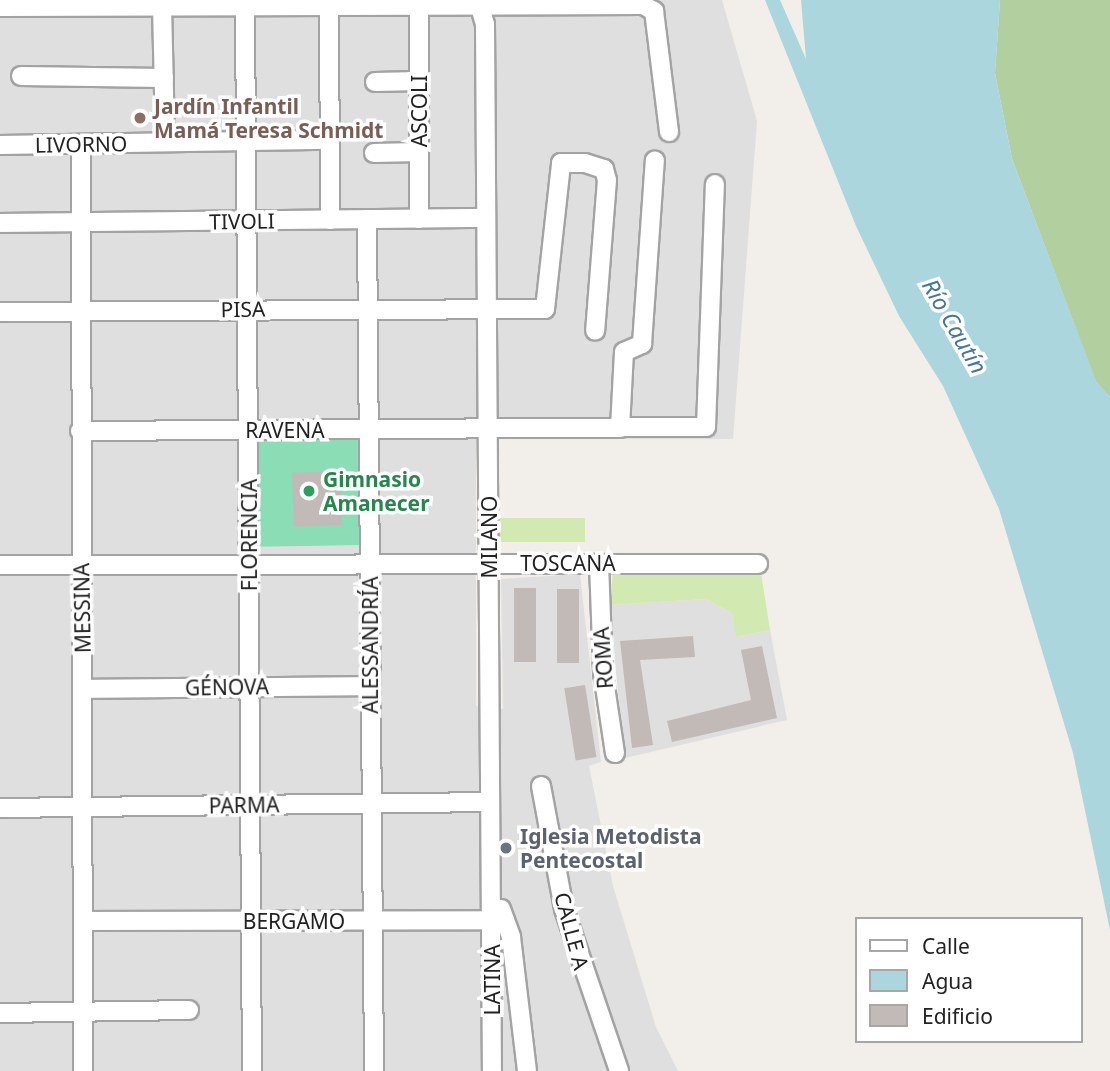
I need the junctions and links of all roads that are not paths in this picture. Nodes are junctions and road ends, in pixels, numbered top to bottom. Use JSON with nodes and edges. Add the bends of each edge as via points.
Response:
{"nodes":[{"id":1,"x":479,"y":1,"type":"edge"},
{"id":2,"x":246,"y":2,"type":"edge"},
{"id":3,"x":542,"y":2,"type":"edge"},
{"id":4,"x":614,"y":2,"type":"edge"},
{"id":5,"x":129,"y":3,"type":"edge"},
{"id":6,"x":329,"y":3,"type":"junction"},
{"id":7,"x":419,"y":3,"type":"junction"},
{"id":8,"x":162,"y":5,"type":"junction"},
{"id":9,"x":0,"y":7,"type":"edge"},
{"id":10,"x":22,"y":76,"type":"dead end"},
{"id":11,"x":163,"y":78,"type":"junction"},
{"id":12,"x":419,"y":81,"type":"junction"},
{"id":13,"x":375,"y":82,"type":"dead end"},
{"id":14,"x":669,"y":132,"type":"dead end"},
{"id":15,"x":329,"y":140,"type":"junction"},
{"id":16,"x":246,"y":141,"type":"junction"},
{"id":17,"x":165,"y":142,"type":"junction"},
{"id":18,"x":0,"y":145,"type":"edge"},
{"id":19,"x":81,"y":145,"type":"junction"},
{"id":20,"x":419,"y":152,"type":"junction"},
{"id":21,"x":374,"y":153,"type":"dead end"},
{"id":22,"x":655,"y":160,"type":"dead end"},
{"id":23,"x":715,"y":184,"type":"dead end"},
{"id":24,"x":485,"y":218,"type":"junction"},
{"id":25,"x":367,"y":219,"type":"junction"},
{"id":26,"x":419,"y":219,"type":"junction"},
{"id":27,"x":247,"y":220,"type":"junction"},
{"id":28,"x":330,"y":220,"type":"junction"},
{"id":29,"x":79,"y":222,"type":"junction"},
{"id":30,"x":0,"y":223,"type":"edge"},
{"id":31,"x":486,"y":306,"type":"junction"},
{"id":32,"x":368,"y":307,"type":"junction"},
{"id":33,"x":247,"y":309,"type":"junction"},
{"id":34,"x":80,"y":311,"type":"junction"},
{"id":35,"x":0,"y":312,"type":"edge"},
{"id":36,"x":595,"y":331,"type":"dead end"},
{"id":37,"x":620,"y":428,"type":"junction"},
{"id":38,"x":248,"y":430,"type":"junction"},
{"id":39,"x":369,"y":430,"type":"junction"},
{"id":40,"x":489,"y":430,"type":"junction"},
{"id":41,"x":80,"y":431,"type":"junction"},
{"id":42,"x":580,"y":551,"type":"dead end"},
{"id":43,"x":0,"y":554,"type":"edge"},
{"id":44,"x":370,"y":557,"type":"junction"},
{"id":45,"x":490,"y":557,"type":"junction"},
{"id":46,"x":249,"y":558,"type":"junction"},
{"id":47,"x":81,"y":559,"type":"junction"},
{"id":48,"x":599,"y":563,"type":"junction"},
{"id":49,"x":758,"y":564,"type":"dead end"},
{"id":50,"x":0,"y":565,"type":"edge"},
{"id":51,"x":250,"y":686,"type":"junction"},
{"id":52,"x":371,"y":686,"type":"junction"},
{"id":53,"x":83,"y":689,"type":"junction"},
{"id":54,"x":615,"y":753,"type":"dead end"},
{"id":55,"x":541,"y":786,"type":"dead end"},
{"id":56,"x":488,"y":802,"type":"junction"},
{"id":57,"x":372,"y":804,"type":"junction"},
{"id":58,"x":250,"y":805,"type":"junction"},
{"id":59,"x":82,"y":807,"type":"junction"},
{"id":60,"x":0,"y":808,"type":"edge"},
{"id":61,"x":251,"y":920,"type":"junction"},
{"id":62,"x":373,"y":920,"type":"junction"},
{"id":63,"x":499,"y":920,"type":"junction"},
{"id":64,"x":83,"y":921,"type":"junction"},
{"id":65,"x":189,"y":1010,"type":"dead end"},
{"id":66,"x":83,"y":1012,"type":"junction"},
{"id":67,"x":0,"y":1013,"type":"edge"},
{"id":68,"x":83,"y":1071,"type":"edge"},
{"id":69,"x":252,"y":1071,"type":"edge"},
{"id":70,"x":374,"y":1071,"type":"edge"},
{"id":71,"x":492,"y":1071,"type":"edge"},
{"id":72,"x":527,"y":1071,"type":"edge"},
{"id":73,"x":619,"y":1071,"type":"edge"}],
"edges":[{"from":1,"to":3,"type":"street"},
{"from":1,"to":7,"type":"street"},
{"from":1,"to":24,"type":"street","name":"MILANO","via":[[485,24]]},
{"from":2,"to":6,"type":"street"},
{"from":2,"to":8,"type":"street"},
{"from":2,"to":16,"type":"street","name":"FLORENCIA"},
{"from":3,"to":4,"type":"street"},
{"from":4,"to":14,"type":"street","via":[[654,11]]},
{"from":5,"to":8,"type":"street"},
{"from":5,"to":9,"type":"street"},
{"from":6,"to":7,"type":"street"},
{"from":6,"to":15,"type":"street"},
{"from":7,"to":12,"type":"street","name":"ASCOLI"},
{"from":8,"to":11,"type":"street"},
{"from":10,"to":11,"type":"street"},
{"from":11,"to":17,"type":"street"},
{"from":12,"to":13,"type":"street"},
{"from":12,"to":20,"type":"street","name":"ASCOLI"},
{"from":15,"to":16,"type":"street","name":"LIVORNO"},
{"from":15,"to":28,"type":"street"},
{"from":16,"to":17,"type":"street","name":"LIVORNO"},
{"from":16,"to":27,"type":"street","name":"FLORENCIA"},
{"from":17,"to":19,"type":"street","name":"LIVORNO"},
{"from":18,"to":19,"type":"street","name":"LIVORNO"},
{"from":19,"to":29,"type":"street","name":"MESSINA"},
{"from":20,"to":21,"type":"street"},
{"from":20,"to":26,"type":"street","name":"ASCOLI"},
{"from":22,"to":37,"type":"street","via":[[642,344],[624,352]]},
{"from":23,"to":37,"type":"street","name":"RAVENA","via":[[706,427]]},
{"from":24,"to":26,"type":"street","name":"TIVOLI"},
{"from":24,"to":31,"type":"street","name":"MILANO"},
{"from":25,"to":26,"type":"street","name":"TIVOLI"},
{"from":25,"to":28,"type":"street","name":"TIVOLI"},
{"from":25,"to":32,"type":"street","name":"ALESSANDRÍA"},
{"from":27,"to":28,"type":"street","name":"TIVOLI"},
{"from":27,"to":29,"type":"street","name":"TIVOLI"},
{"from":27,"to":33,"type":"street","name":"FLORENCIA"},
{"from":29,"to":30,"type":"street","name":"TIVOLI"},
{"from":29,"to":34,"type":"street","name":"MESSINA"},
{"from":31,"to":32,"type":"street","name":"PISA"},
{"from":31,"to":36,"type":"street","name":"PISA","via":[[545,309],[561,163],[585,163],[604,169],[607,180]]},
{"from":31,"to":40,"type":"street","name":"MILANO"},
{"from":32,"to":33,"type":"street","name":"PISA"},
{"from":32,"to":39,"type":"street","name":"ALESSANDRÍA"},
{"from":33,"to":34,"type":"street","name":"PISA"},
{"from":33,"to":38,"type":"street","name":"FLORENCIA"},
{"from":34,"to":35,"type":"street","name":"PISA"},
{"from":34,"to":41,"type":"street","name":"MESSINA"},
{"from":37,"to":40,"type":"street","name":"RAVENA"},
{"from":38,"to":39,"type":"street","name":"RAVENA"},
{"from":38,"to":41,"type":"street","name":"RAVENA"},
{"from":38,"to":46,"type":"street","name":"FLORENCIA"},
{"from":39,"to":40,"type":"street","name":"RAVENA"},
{"from":39,"to":44,"type":"street","name":"ALESSANDRÍA"},
{"from":40,"to":45,"type":"street","name":"MILANO"},
{"from":41,"to":47,"type":"street","name":"MESSINA"},
{"from":42,"to":45,"type":"street","name":"TOSCANA"},
{"from":43,"to":47,"type":"street","name":"TOSCANA"},
{"from":44,"to":45,"type":"street","name":"TOSCANA"},
{"from":44,"to":46,"type":"street","name":"TOSCANA"},
{"from":44,"to":52,"type":"street","name":"ALESSANDRÍA"},
{"from":45,"to":48,"type":"street","name":"TOSCANA"},
{"from":45,"to":56,"type":"street","name":"MILANO"},
{"from":46,"to":47,"type":"street","name":"TOSCANA"},
{"from":46,"to":51,"type":"street","name":"FLORENCIA"},
{"from":47,"to":50,"type":"street","name":"TOSCANA"},
{"from":47,"to":53,"type":"street","name":"MESSINA"},
{"from":48,"to":49,"type":"street","name":"TOSCANA"},
{"from":48,"to":54,"type":"street","name":"ROMA","via":[[603,673]]},
{"from":51,"to":52,"type":"street","name":"GÉNOVA"},
{"from":51,"to":53,"type":"street","name":"GÉNOVA"},
{"from":51,"to":58,"type":"street","name":"FLORENCIA"},
{"from":52,"to":57,"type":"street","name":"ALESSANDRÍA"},
{"from":53,"to":59,"type":"street","name":"MESSINA"},
{"from":55,"to":73,"type":"street","name":"CALLE A","via":[[564,909]]},
{"from":56,"to":57,"type":"street","name":"PARMA"},
{"from":56,"to":63,"type":"street","name":"MILANO","via":[[492,889]]},
{"from":57,"to":58,"type":"street","name":"PARMA"},
{"from":57,"to":62,"type":"street","name":"ALESSANDRÍA"},
{"from":58,"to":59,"type":"street","name":"PARMA"},
{"from":58,"to":61,"type":"street","name":"FLORENCIA"},
{"from":59,"to":60,"type":"street","name":"PARMA"},
{"from":59,"to":64,"type":"street","name":"MESSINA"},
{"from":61,"to":62,"type":"street","name":"BERGAMO"},
{"from":61,"to":64,"type":"street","name":"BERGAMO"},
{"from":61,"to":69,"type":"street","name":"FLORENCIA"},
{"from":62,"to":63,"type":"street","name":"BERGAMO"},
{"from":62,"to":70,"type":"street","name":"ALESSANDRÍA"},
{"from":63,"to":71,"type":"street","name":"LATINA"},
{"from":63,"to":72,"type":"street","name":"MILANO"},
{"from":64,"to":66,"type":"street","name":"MESSINA"},
{"from":65,"to":66,"type":"street"},
{"from":66,"to":67,"type":"street"},
{"from":66,"to":68,"type":"street","name":"MESSINA"}]}
